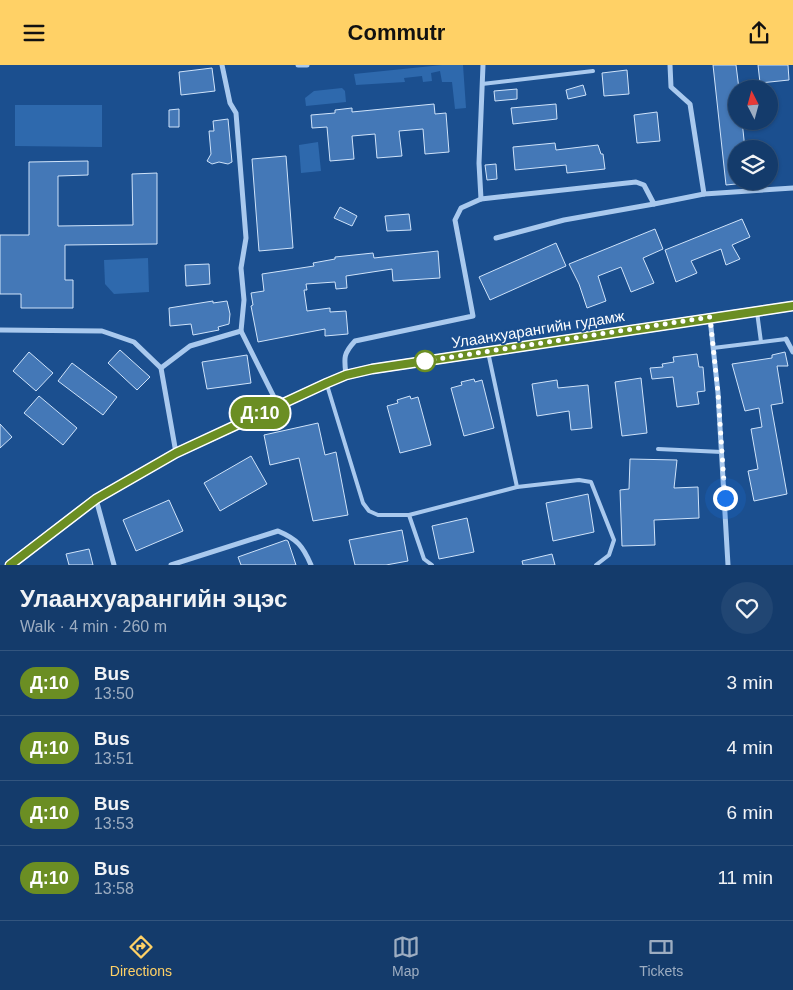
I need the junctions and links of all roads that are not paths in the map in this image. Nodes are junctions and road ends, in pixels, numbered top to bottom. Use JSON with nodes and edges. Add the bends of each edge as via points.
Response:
{"nodes":[{"id":1,"x":222,"y":65,"type":"edge"},
{"id":2,"x":298,"y":65,"type":"edge"},
{"id":3,"x":307,"y":65,"type":"edge"},
{"id":4,"x":483,"y":65,"type":"edge"},
{"id":5,"x":670,"y":65,"type":"edge"},
{"id":6,"x":593,"y":71,"type":"dead end"},
{"id":7,"x":482,"y":84,"type":"junction"},
{"id":8,"x":793,"y":188,"type":"edge"},
{"id":9,"x":704,"y":194,"type":"junction"},
{"id":10,"x":481,"y":199,"type":"junction"},
{"id":11,"x":654,"y":204,"type":"junction"},
{"id":12,"x":496,"y":238,"type":"dead end"},
{"id":13,"x":793,"y":306,"type":"edge"},
{"id":14,"x":757,"y":311,"type":"junction"},
{"id":15,"x":710,"y":317,"type":"junction"},
{"id":16,"x":0,"y":329,"type":"edge"},
{"id":17,"x":240,"y":331,"type":"junction"},
{"id":18,"x":786,"y":339,"type":"joint"},
{"id":19,"x":761,"y":342,"type":"junction"},
{"id":20,"x":713,"y":348,"type":"junction"},
{"id":21,"x":488,"y":352,"type":"junction"},
{"id":22,"x":793,"y":352,"type":"edge"},
{"id":23,"x":161,"y":368,"type":"junction"},
{"id":24,"x":346,"y":375,"type":"junction"},
{"id":25,"x":327,"y":383,"type":"junction"},
{"id":26,"x":278,"y":405,"type":"junction"},
{"id":27,"x":658,"y":449,"type":"dead end"},
{"id":28,"x":722,"y":451,"type":"junction"},
{"id":29,"x":176,"y":453,"type":"junction"},
{"id":30,"x":517,"y":487,"type":"junction"},
{"id":31,"x":96,"y":499,"type":"junction"},
{"id":32,"x":409,"y":515,"type":"junction"},
{"id":33,"x":10,"y":565,"type":"edge"},
{"id":34,"x":114,"y":565,"type":"edge"},
{"id":35,"x":171,"y":565,"type":"edge"},
{"id":36,"x":311,"y":565,"type":"edge"},
{"id":37,"x":432,"y":565,"type":"edge"},
{"id":38,"x":596,"y":565,"type":"edge"},
{"id":39,"x":728,"y":565,"type":"edge"}],
"edges":[{"from":1,"to":17,"type":"street","via":[[230,103],[236,113],[246,238]]},
{"from":2,"to":3,"type":"street"},
{"from":4,"to":7,"type":"street"},
{"from":5,"to":9,"type":"street","via":[[671,87],[690,105]]},
{"from":6,"to":7,"type":"lane"},
{"from":7,"to":10,"type":"street"},
{"from":8,"to":9,"type":"street"},
{"from":9,"to":11,"type":"street"},
{"from":10,"to":11,"type":"street","via":[[636,182],[644,185]]},
{"from":10,"to":24,"type":"street","via":[[461,208],[455,220],[473,316],[355,341],[344,359]]},
{"from":11,"to":12,"type":"street","via":[[564,220]]},
{"from":13,"to":14,"type":"main road","name":"Улаанхуарангийн гудамж"},
{"from":14,"to":15,"type":"main road","name":"Улаанхуарангийн гудамж"},
{"from":14,"to":19,"type":"lane"},
{"from":15,"to":20,"type":"street"},
{"from":15,"to":21,"type":"main road","name":"Улаанхуарангийн гудамж"},
{"from":16,"to":23,"type":"street","via":[[102,331],[134,342]]},
{"from":17,"to":23,"type":"street","via":[[190,346]]},
{"from":17,"to":26,"type":"street"},
{"from":18,"to":19,"type":"lane"},
{"from":18,"to":22,"type":"street"},
{"from":19,"to":20,"type":"lane"},
{"from":20,"to":28,"type":"street"},
{"from":21,"to":24,"type":"main road","name":"Улаанхуарангийн гудамж"},
{"from":21,"to":30,"type":"lane"},
{"from":23,"to":29,"type":"street"},
{"from":24,"to":25,"type":"main road","name":"Улаанхуарангийн гудамж"},
{"from":25,"to":26,"type":"main road","name":"Улаанхуарангийн гудамж"},
{"from":25,"to":32,"type":"lane","via":[[363,503],[378,515]]},
{"from":26,"to":29,"type":"main road","name":"Улаанхуарангийн гудамж"},
{"from":27,"to":28,"type":"lane"},
{"from":28,"to":39,"type":"street"},
{"from":29,"to":31,"type":"main road","name":"Улаанхуарангийн гудамж"},
{"from":30,"to":32,"type":"lane"},
{"from":30,"to":38,"type":"lane","via":[[579,480],[591,483],[614,540],[609,555]]},
{"from":31,"to":33,"type":"main road","name":"Улаанхуарангийн гудамж"},
{"from":31,"to":34,"type":"street"},
{"from":32,"to":37,"type":"lane","via":[[424,559]]},
{"from":35,"to":36,"type":"street","via":[[278,531],[293,537]]}]}
